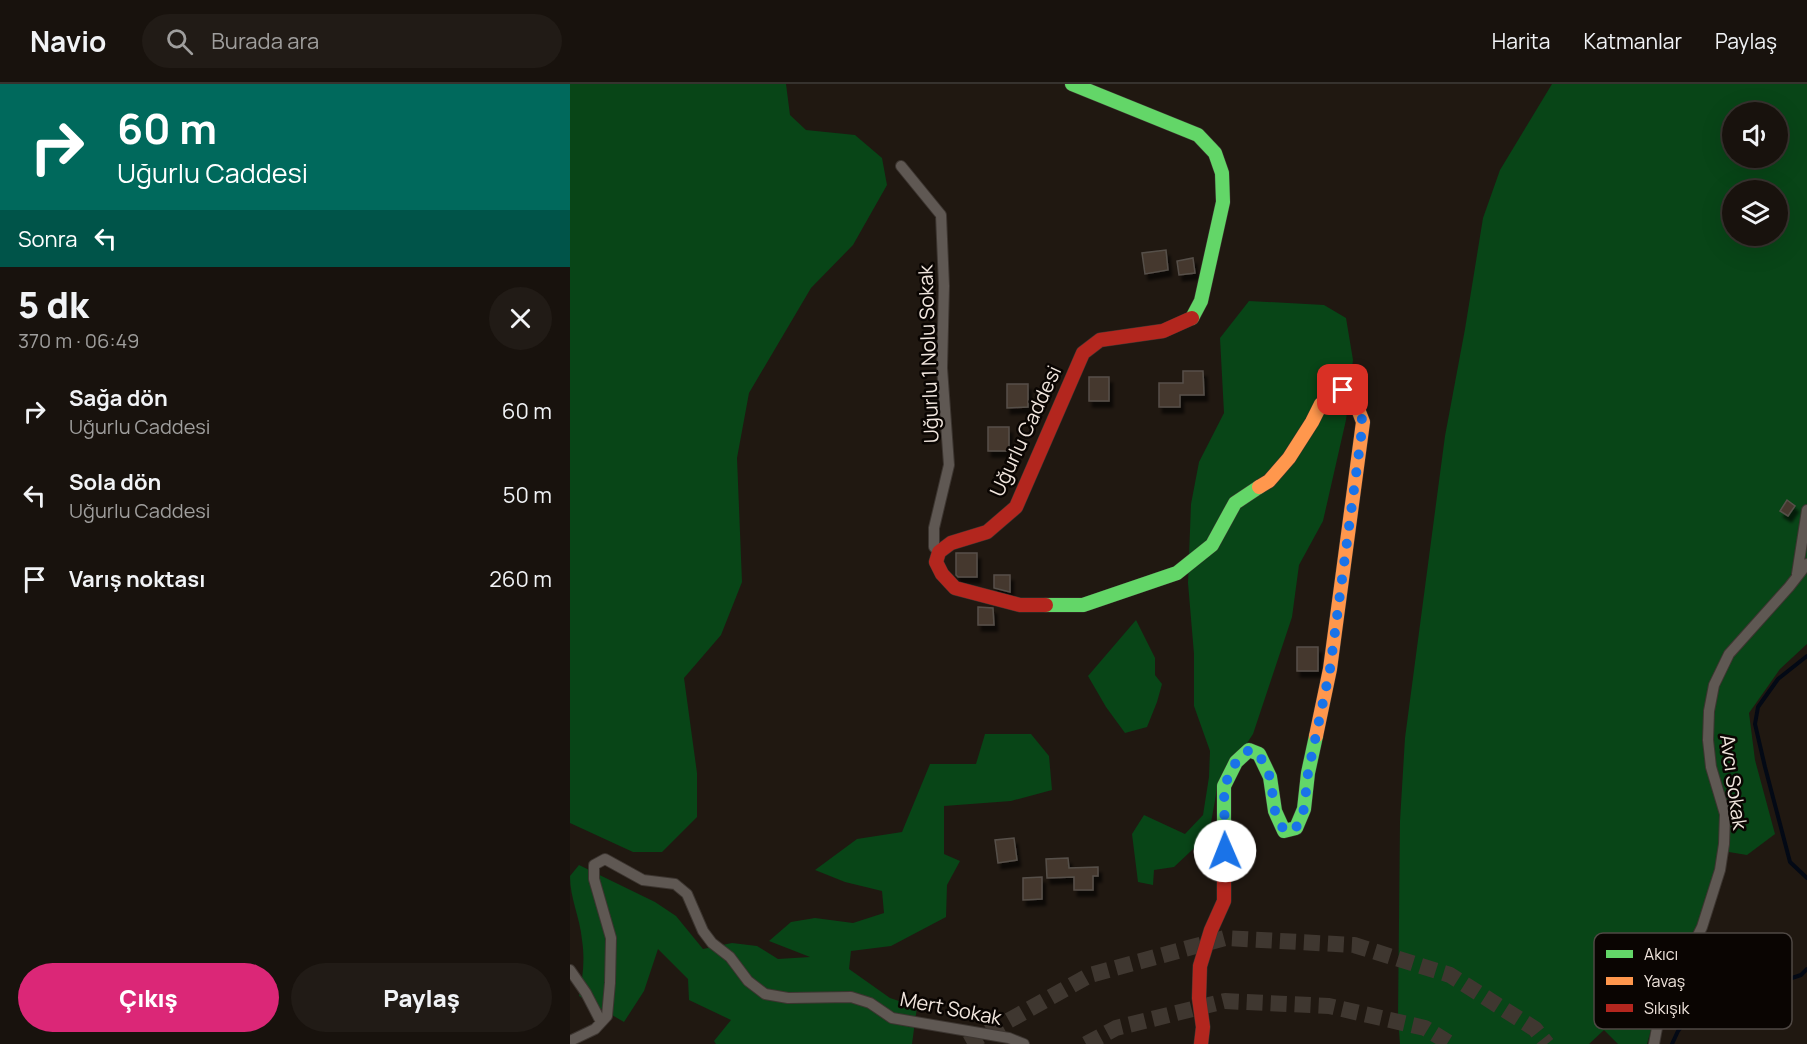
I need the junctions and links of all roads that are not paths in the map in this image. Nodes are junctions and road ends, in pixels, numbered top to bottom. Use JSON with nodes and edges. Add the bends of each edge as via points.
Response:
{"nodes":[{"id":1,"x":1072,"y":84,"type":"edge"},
{"id":2,"x":901,"y":165,"type":"dead end"},
{"id":3,"x":1807,"y":510,"type":"edge"},
{"id":4,"x":939,"y":552,"type":"junction"},
{"id":5,"x":1807,"y":564,"type":"edge"},
{"id":6,"x":1797,"y":578,"type":"junction"},
{"id":7,"x":1699,"y":933,"type":"edge"},
{"id":8,"x":570,"y":970,"type":"edge"},
{"id":9,"x":601,"y":1022,"type":"junction"},
{"id":10,"x":1657,"y":1029,"type":"edge"},
{"id":11,"x":570,"y":1041,"type":"edge"},
{"id":12,"x":1024,"y":1044,"type":"edge"},
{"id":13,"x":1201,"y":1044,"type":"edge"},
{"id":14,"x":1654,"y":1044,"type":"edge"}],
"edges":[{"from":1,"to":4,"type":"street","name":"Uğurlu Caddesi","via":[[1197,135],[1215,153],[1222,173],[1223,202],[1201,301],[1193,316],[1163,331],[1100,340],[1083,353],[1016,507],[987,532],[951,543]]},
{"from":2,"to":4,"type":"street","name":"Uğurlu 1 Nolu Sokak","via":[[941,214],[942,368],[949,465],[934,528],[934,547]]},
{"from":3,"to":6,"type":"street"},
{"from":4,"to":13,"type":"street","via":[[936,562],[956,588],[1020,606],[1083,605],[1177,573],[1212,545],[1235,503],[1269,480],[1289,458],[1321,404],[1343,390],[1356,404],[1363,422],[1330,669],[1304,809],[1296,828],[1284,831],[1275,811],[1270,777],[1259,754],[1249,750],[1236,762],[1224,786],[1224,901],[1200,966]]},
{"from":5,"to":6,"type":"street","name":"Avcı Sokak"},
{"from":6,"to":7,"type":"street","name":"Avcı Sokak","via":[[1729,654],[1714,685],[1708,740],[1711,767],[1725,814],[1725,844]]},
{"from":8,"to":9,"type":"street"},
{"from":9,"to":11,"type":"street"},
{"from":9,"to":12,"type":"street","name":"Mert Sokak","via":[[607,1016],[611,938],[594,879],[594,865],[605,860],[643,880],[675,884],[687,894],[712,943],[765,994],[788,998],[851,997],[870,1003],[892,1018]]},
{"from":10,"to":14,"type":"street","name":"Avcı Sokak"}]}
